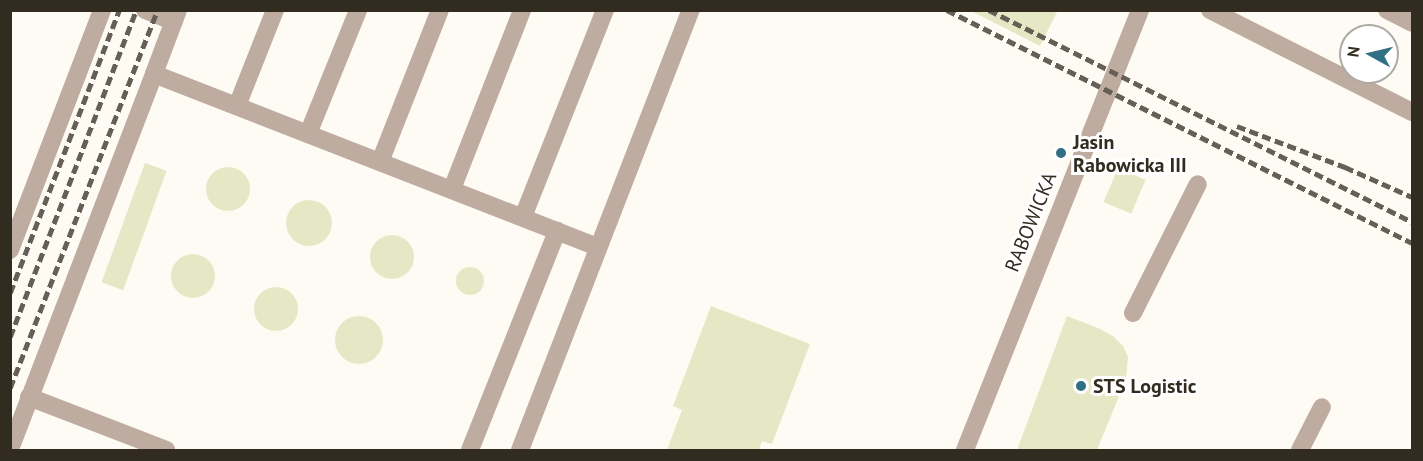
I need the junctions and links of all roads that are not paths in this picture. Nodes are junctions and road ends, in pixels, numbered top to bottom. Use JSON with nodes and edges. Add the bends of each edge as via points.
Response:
{"nodes":[{"id":1,"x":102,"y":10,"type":"edge"},
{"id":2,"x":145,"y":10,"type":"edge"},
{"id":3,"x":275,"y":10,"type":"edge"},
{"id":4,"x":358,"y":10,"type":"edge"},
{"id":5,"x":440,"y":10,"type":"edge"},
{"id":6,"x":522,"y":10,"type":"edge"},
{"id":7,"x":605,"y":10,"type":"edge"},
{"id":8,"x":691,"y":10,"type":"edge"},
{"id":9,"x":1140,"y":10,"type":"edge"},
{"id":10,"x":1209,"y":10,"type":"edge"},
{"id":11,"x":1387,"y":10,"type":"edge"},
{"id":12,"x":176,"y":16,"type":"edge"},
{"id":13,"x":1413,"y":23,"type":"edge"},
{"id":14,"x":154,"y":74,"type":"junction"},
{"id":15,"x":237,"y":106,"type":"junction"},
{"id":16,"x":1413,"y":112,"type":"edge"},
{"id":17,"x":308,"y":134,"type":"junction"},
{"id":18,"x":380,"y":162,"type":"junction"},
{"id":19,"x":1198,"y":184,"type":"dead end"},
{"id":20,"x":452,"y":189,"type":"junction"},
{"id":21,"x":523,"y":218,"type":"junction"},
{"id":22,"x":557,"y":231,"type":"junction"},
{"id":23,"x":598,"y":246,"type":"junction"},
{"id":24,"x":10,"y":250,"type":"edge"},
{"id":25,"x":1133,"y":313,"type":"dead end"},
{"id":26,"x":29,"y":397,"type":"junction"},
{"id":27,"x":1322,"y":407,"type":"dead end"},
{"id":28,"x":12,"y":444,"type":"edge"},
{"id":29,"x":166,"y":450,"type":"edge"},
{"id":30,"x":470,"y":450,"type":"edge"},
{"id":31,"x":520,"y":450,"type":"edge"},
{"id":32,"x":965,"y":450,"type":"edge"},
{"id":33,"x":1300,"y":450,"type":"edge"}],
"edges":[{"from":1,"to":24,"type":"street"},
{"from":2,"to":12,"type":"street"},
{"from":3,"to":15,"type":"street"},
{"from":4,"to":17,"type":"street"},
{"from":5,"to":18,"type":"street"},
{"from":6,"to":20,"type":"street"},
{"from":7,"to":21,"type":"street"},
{"from":8,"to":23,"type":"street"},
{"from":9,"to":32,"type":"street","name":"RABOWICKA"},
{"from":10,"to":16,"type":"street"},
{"from":11,"to":13,"type":"street"},
{"from":12,"to":14,"type":"street"},
{"from":14,"to":15,"type":"street"},
{"from":14,"to":26,"type":"street"},
{"from":15,"to":17,"type":"street"},
{"from":17,"to":18,"type":"street"},
{"from":18,"to":20,"type":"street"},
{"from":19,"to":25,"type":"street"},
{"from":20,"to":21,"type":"street"},
{"from":21,"to":22,"type":"street"},
{"from":22,"to":23,"type":"street"},
{"from":22,"to":30,"type":"street"},
{"from":23,"to":31,"type":"street"},
{"from":26,"to":28,"type":"street"},
{"from":26,"to":29,"type":"street"},
{"from":27,"to":33,"type":"street"}]}
